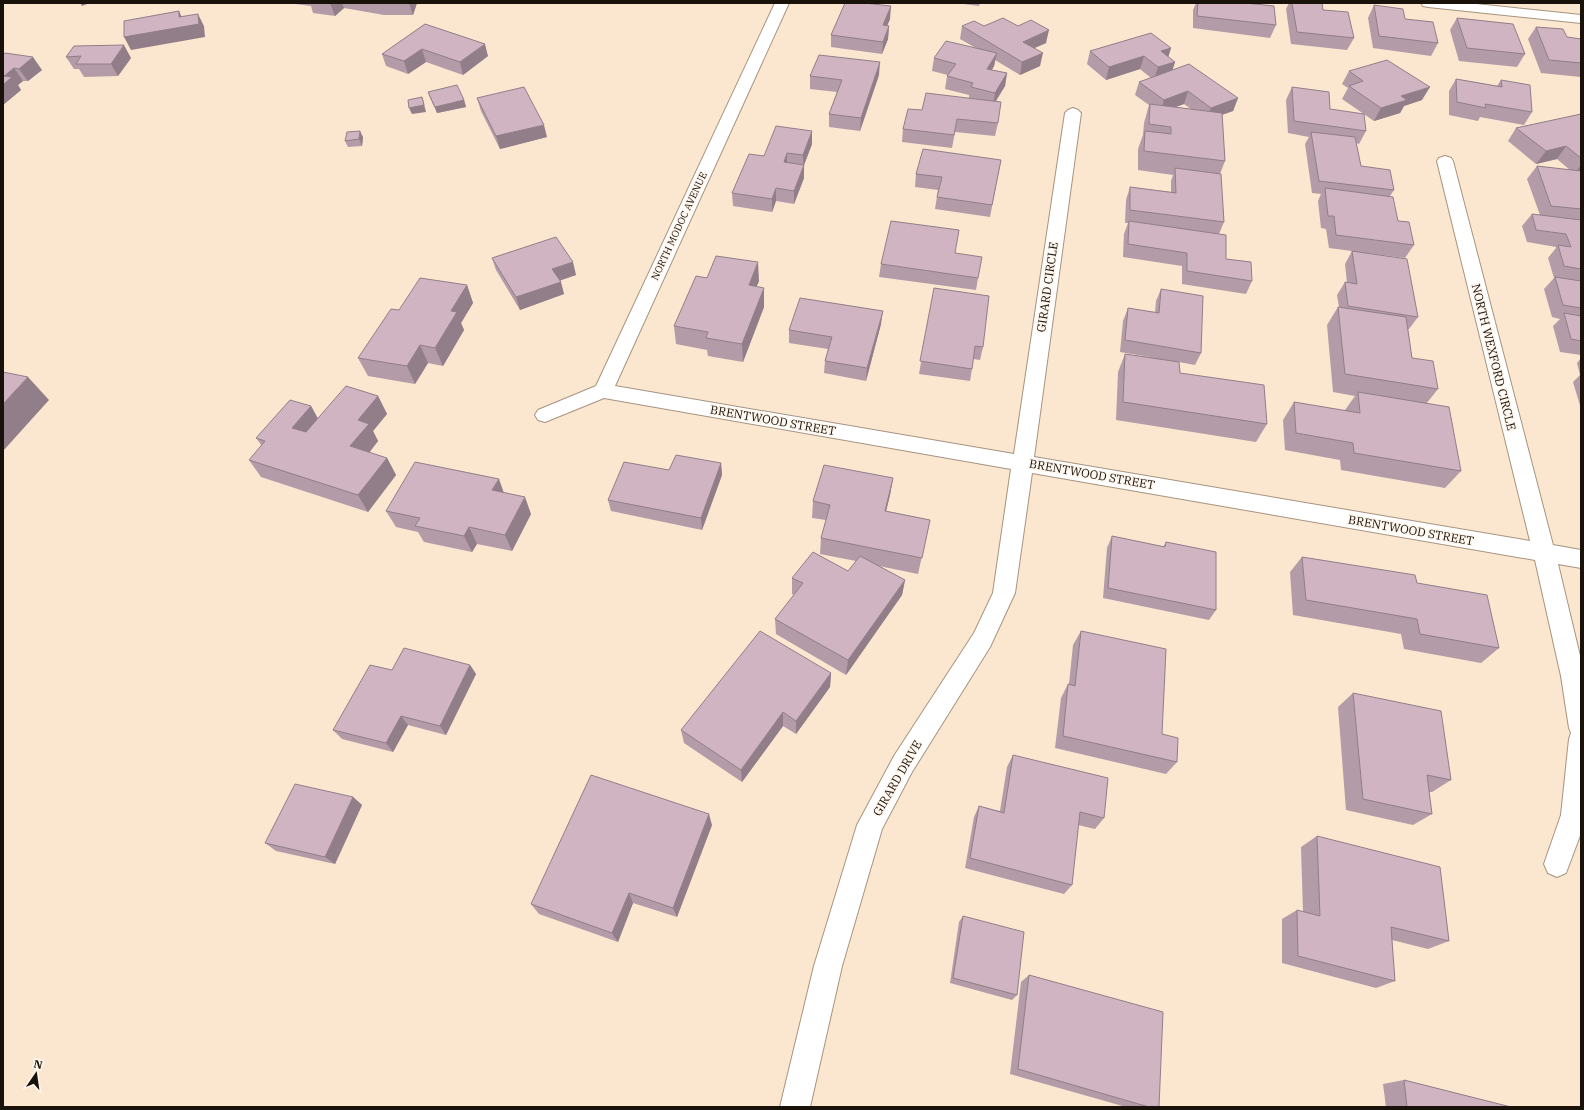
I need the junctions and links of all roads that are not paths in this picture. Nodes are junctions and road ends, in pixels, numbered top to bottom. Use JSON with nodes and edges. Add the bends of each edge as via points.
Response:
{"nodes":[{"id":1,"x":782,"y":3,"type":"edge"},
{"id":2,"x":1428,"y":3,"type":"edge"},
{"id":3,"x":1494,"y":6,"type":"edge"},
{"id":4,"x":1581,"y":19,"type":"edge"},
{"id":5,"x":1073,"y":112,"type":"dead end"},
{"id":6,"x":1445,"y":161,"type":"dead end"},
{"id":7,"x":603,"y":391,"type":"junction"},
{"id":8,"x":545,"y":415,"type":"dead end"},
{"id":9,"x":1022,"y":462,"type":"junction"},
{"id":10,"x":1544,"y":553,"type":"junction"},
{"id":11,"x":1581,"y":559,"type":"edge"},
{"id":12,"x":1581,"y":728,"type":"edge"},
{"id":13,"x":1581,"y":739,"type":"edge"},
{"id":14,"x":1557,"y":864,"type":"dead end"},
{"id":15,"x":796,"y":1107,"type":"edge"}],
"edges":[{"from":1,"to":7,"type":"street","name":"NORTH MODOC AVENUE"},
{"from":2,"to":3,"type":"street"},
{"from":3,"to":4,"type":"street"},
{"from":5,"to":9,"type":"street","name":"GIRARD CIRCLE"},
{"from":6,"to":10,"type":"street","name":"NORTH WEXFORD CIRCLE"},
{"from":7,"to":8,"type":"street"},
{"from":7,"to":9,"type":"street","name":"BRENTWOOD STREET"},
{"from":9,"to":10,"type":"street","name":"BRENTWOOD STREET"},
{"from":9,"to":15,"type":"street","name":"GIRARD DRIVE","via":[[1004,594],[982,640],[903,764],[870,825],[828,966]]},
{"from":10,"to":11,"type":"street","name":"BRENTWOOD STREET"},
{"from":10,"to":12,"type":"street","name":"NORTH WEXFORD CIRCLE","via":[[1573,676]]},
{"from":13,"to":14,"type":"street","via":[[1574,816]]}]}
